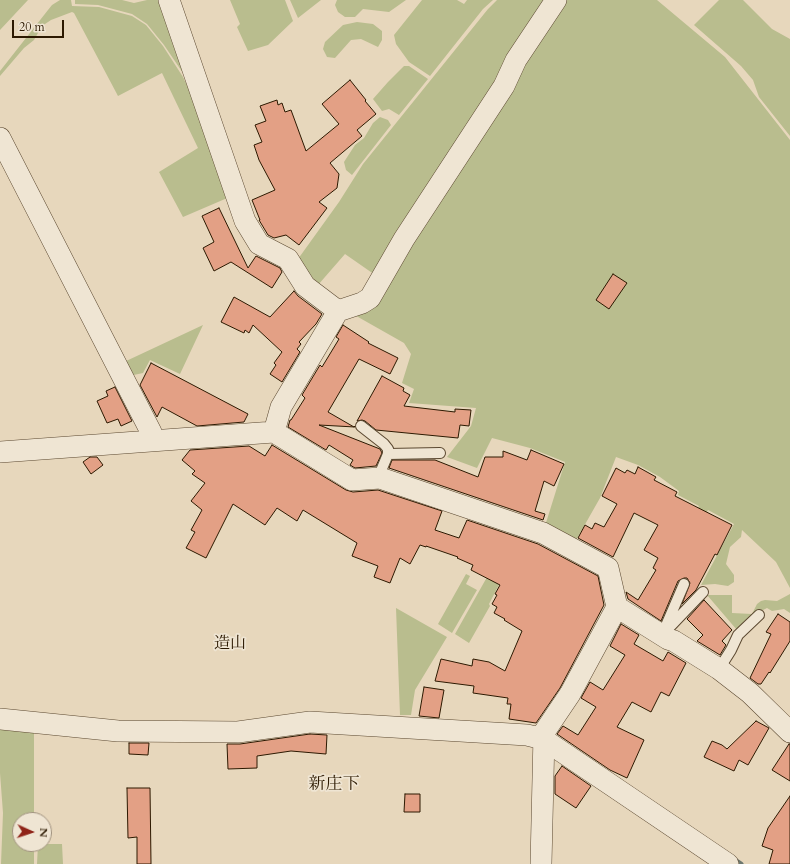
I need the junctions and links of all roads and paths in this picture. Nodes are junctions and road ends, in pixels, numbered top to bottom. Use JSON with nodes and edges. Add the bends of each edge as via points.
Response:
{"nodes":[{"id":1,"x":169,"y":0,"type":"edge"},
{"id":2,"x":556,"y":0,"type":"edge"},
{"id":3,"x":0,"y":138,"type":"edge"},
{"id":4,"x":338,"y":312,"type":"junction"},
{"id":5,"x":361,"y":426,"type":"dead end"},
{"id":6,"x":274,"y":432,"type":"junction"},
{"id":7,"x":152,"y":441,"type":"junction"},
{"id":8,"x":0,"y":452,"type":"edge"},
{"id":9,"x":440,"y":453,"type":"dead end"},
{"id":10,"x":388,"y":454,"type":"junction"},
{"id":11,"x":378,"y":478,"type":"junction"},
{"id":12,"x":684,"y":584,"type":"dead end"},
{"id":13,"x":703,"y":592,"type":"dead end"},
{"id":14,"x":617,"y":607,"type":"junction"},
{"id":15,"x":759,"y":614,"type":"dead end"},
{"id":16,"x":662,"y":635,"type":"junction"},
{"id":17,"x":719,"y":669,"type":"junction"},
{"id":18,"x":0,"y":719,"type":"edge"},
{"id":19,"x":790,"y":732,"type":"edge"},
{"id":20,"x":544,"y":735,"type":"junction"},
{"id":21,"x":542,"y":864,"type":"edge"},
{"id":22,"x":728,"y":864,"type":"edge"}],
"edges":[{"from":1,"to":4,"type":"street","via":[[245,221],[260,244],[288,259],[305,286]]},
{"from":2,"to":4,"type":"street","via":[[516,60],[504,86],[404,239],[370,298],[362,304]]},
{"from":3,"to":7,"type":"street","via":[[151,432]]},
{"from":4,"to":6,"type":"street","via":[[281,407]]},
{"from":5,"to":10,"type":"lane","via":[[384,444]]},
{"from":6,"to":7,"type":"street"},
{"from":6,"to":11,"type":"street","via":[[352,480]]},
{"from":7,"to":8,"type":"street"},
{"from":9,"to":10,"type":"lane"},
{"from":10,"to":11,"type":"lane"},
{"from":11,"to":14,"type":"street","via":[[543,532],[608,568]]},
{"from":12,"to":16,"type":"lane"},
{"from":13,"to":16,"type":"lane"},
{"from":14,"to":16,"type":"street"},
{"from":14,"to":20,"type":"street","via":[[570,694]]},
{"from":15,"to":17,"type":"lane","via":[[738,635]]},
{"from":16,"to":17,"type":"street"},
{"from":17,"to":19,"type":"street","via":[[750,693]]},
{"from":18,"to":20,"type":"street","via":[[118,731],[248,731],[310,722]]},
{"from":20,"to":21,"type":"street"},
{"from":20,"to":22,"type":"street"}]}
